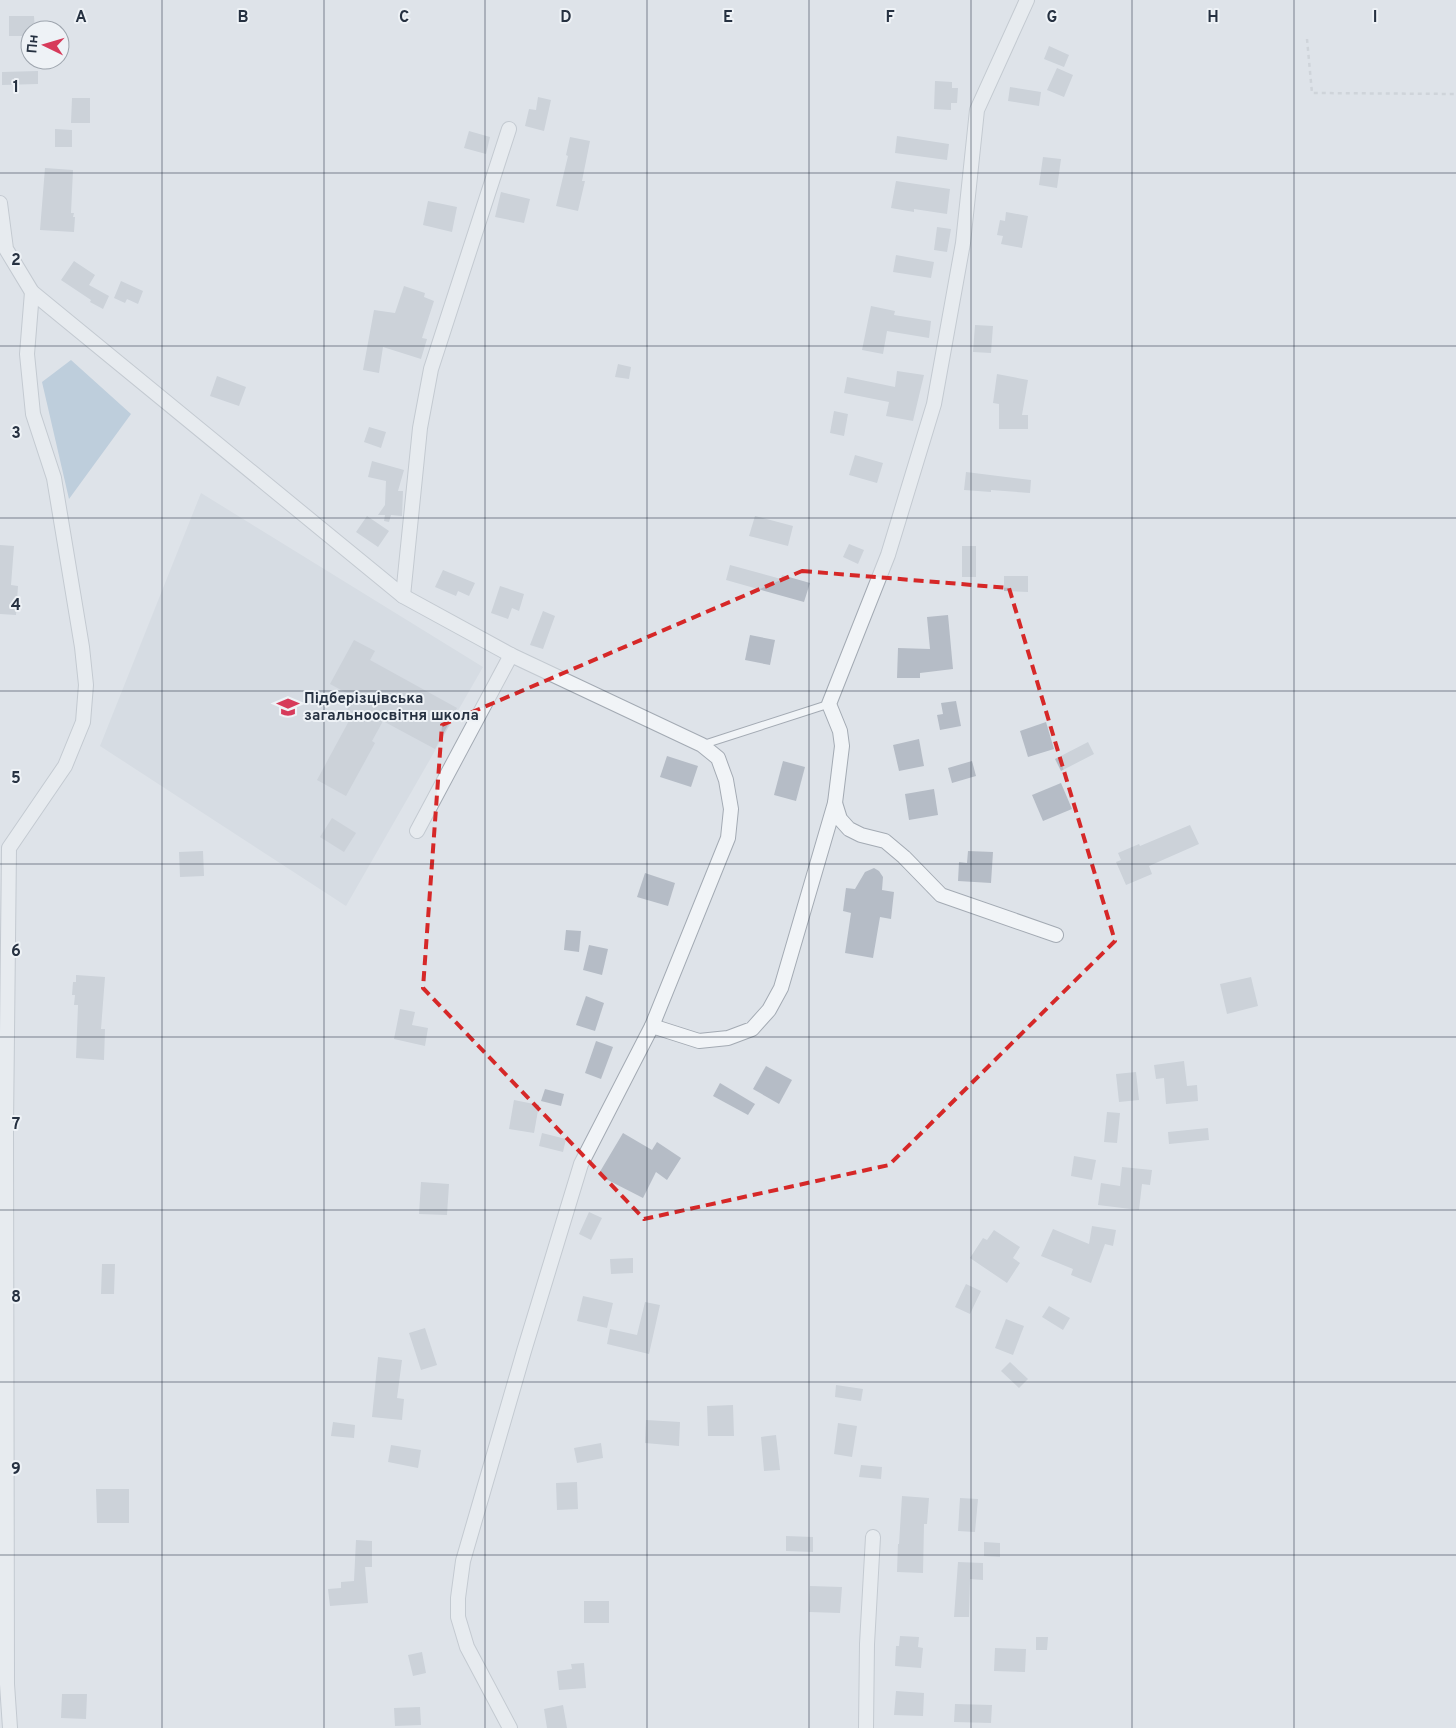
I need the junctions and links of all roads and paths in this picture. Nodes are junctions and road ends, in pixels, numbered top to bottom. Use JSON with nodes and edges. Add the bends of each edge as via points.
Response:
{"nodes":[{"id":1,"x":1027,"y":0,"type":"edge"},
{"id":2,"x":1307,"y":39,"type":"dead end"},
{"id":3,"x":1456,"y":94,"type":"edge"},
{"id":4,"x":509,"y":129,"type":"dead end"},
{"id":5,"x":0,"y":203,"type":"edge"},
{"id":6,"x":32,"y":292,"type":"junction"},
{"id":7,"x":403,"y":596,"type":"junction"},
{"id":8,"x":511,"y":655,"type":"junction"},
{"id":9,"x":829,"y":704,"type":"junction"},
{"id":10,"x":702,"y":745,"type":"junction"},
{"id":11,"x":835,"y":803,"type":"junction"},
{"id":12,"x":417,"y":830,"type":"dead end"},
{"id":13,"x":1056,"y":935,"type":"dead end"},
{"id":14,"x":652,"y":1026,"type":"junction"},
{"id":15,"x":873,"y":1537,"type":"dead end"},
{"id":16,"x":10,"y":1728,"type":"edge"},
{"id":17,"x":510,"y":1728,"type":"edge"},
{"id":18,"x":866,"y":1728,"type":"edge"}],
"edges":[{"from":1,"to":9,"type":"street","via":[[977,110],[963,243],[934,404],[888,555]]},
{"from":2,"to":3,"type":"path","via":[[1312,93]]},
{"from":4,"to":7,"type":"street","via":[[431,369],[420,428]]},
{"from":5,"to":6,"type":"street","via":[[6,249]]},
{"from":6,"to":7,"type":"street"},
{"from":6,"to":16,"type":"street","via":[[27,354],[33,414],[54,478],[86,685],[84,722],[65,766],[9,848],[6,1167],[7,1684]]},
{"from":7,"to":8,"type":"street"},
{"from":8,"to":10,"type":"street"},
{"from":8,"to":12,"type":"street"},
{"from":9,"to":10,"type":"lane"},
{"from":9,"to":11,"type":"street","via":[[840,731],[842,746]]},
{"from":10,"to":14,"type":"street","via":[[718,758],[726,780],[730,809],[728,838]]},
{"from":11,"to":13,"type":"street","via":[[840,819],[848,829],[885,841],[941,895]]},
{"from":11,"to":14,"type":"street","via":[[781,988],[769,1010],[752,1029],[728,1038],[699,1041]]},
{"from":14,"to":17,"type":"street","via":[[581,1164],[463,1561],[458,1618],[467,1647]]},
{"from":15,"to":18,"type":"street"}]}
